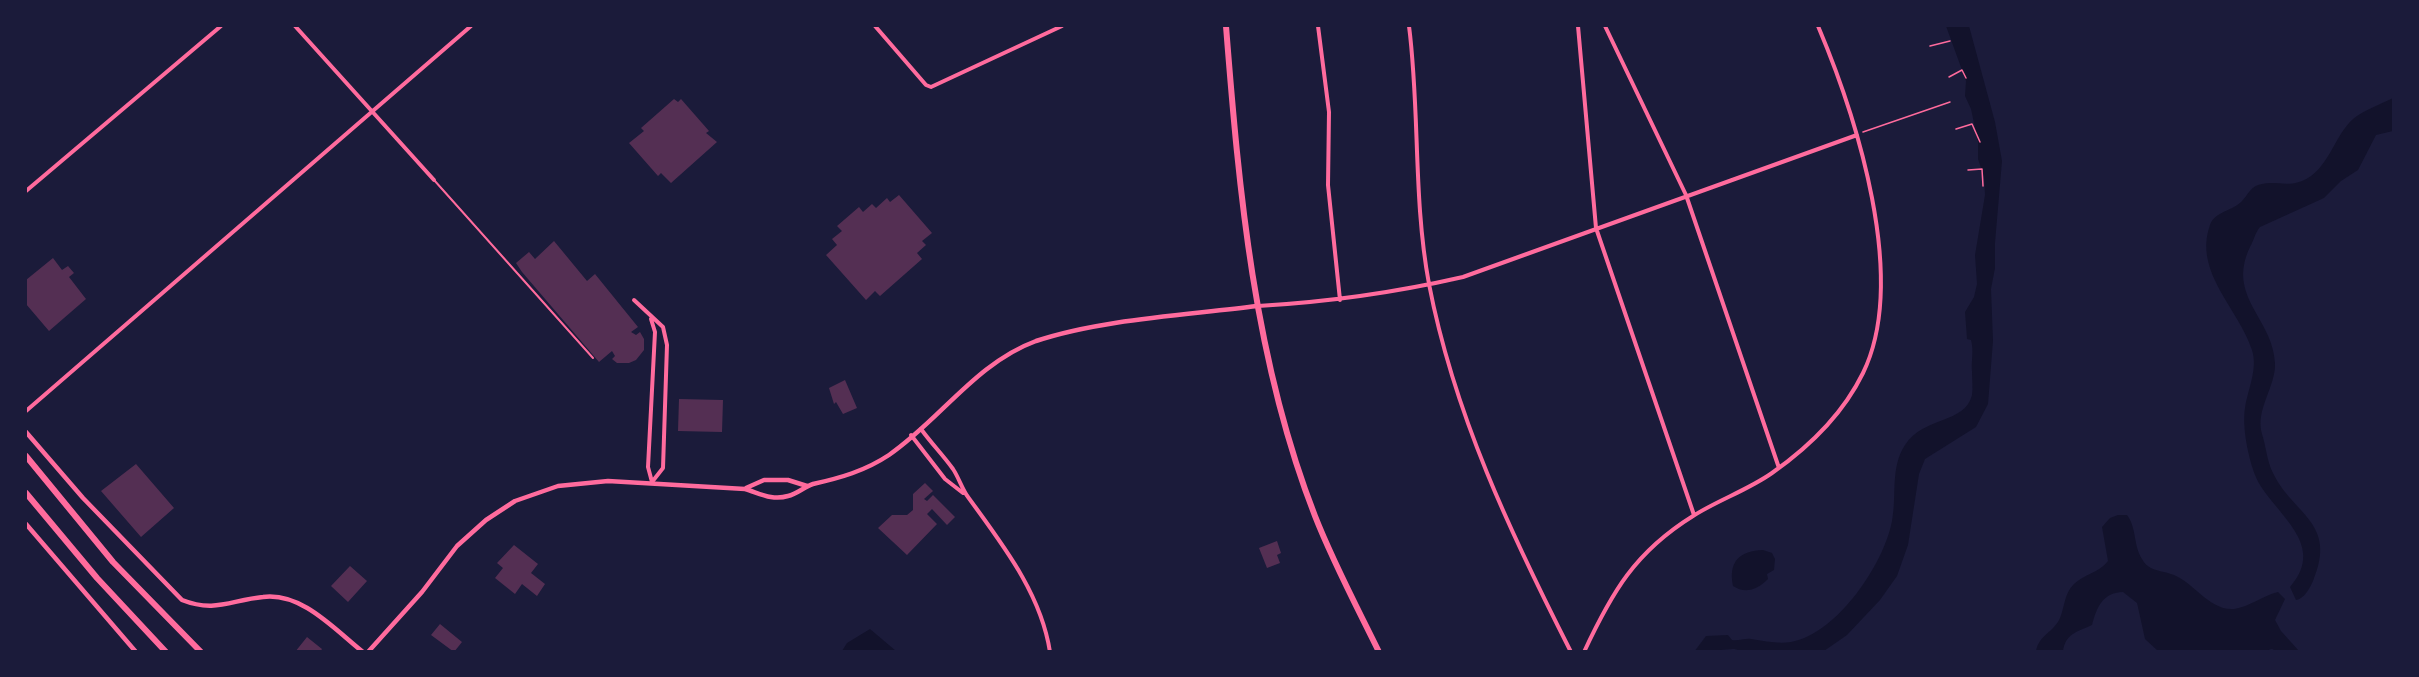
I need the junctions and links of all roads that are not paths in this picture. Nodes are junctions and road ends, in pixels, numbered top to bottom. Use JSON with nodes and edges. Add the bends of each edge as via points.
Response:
{"nodes":[{"id":1,"x":221,"y":26,"type":"edge"},
{"id":2,"x":295,"y":26,"type":"edge"},
{"id":3,"x":471,"y":26,"type":"edge"},
{"id":4,"x":874,"y":26,"type":"edge"},
{"id":5,"x":1062,"y":26,"type":"edge"},
{"id":6,"x":1226,"y":26,"type":"edge"},
{"id":7,"x":1318,"y":26,"type":"edge"},
{"id":8,"x":1409,"y":26,"type":"edge"},
{"id":9,"x":1578,"y":26,"type":"edge"},
{"id":10,"x":1605,"y":26,"type":"edge"},
{"id":11,"x":1818,"y":26,"type":"edge"},
{"id":12,"x":373,"y":112,"type":"junction"},
{"id":13,"x":1857,"y":135,"type":"junction"},
{"id":14,"x":434,"y":180,"type":"joint"},
{"id":15,"x":26,"y":191,"type":"edge"},
{"id":16,"x":1686,"y":195,"type":"junction"},
{"id":17,"x":1596,"y":228,"type":"junction"},
{"id":18,"x":1429,"y":284,"type":"junction"},
{"id":19,"x":634,"y":300,"type":"dead end"},
{"id":20,"x":1340,"y":300,"type":"junction"},
{"id":21,"x":1257,"y":306,"type":"junction"},
{"id":22,"x":650,"y":317,"type":"junction"},
{"id":23,"x":593,"y":358,"type":"dead end"},
{"id":24,"x":26,"y":411,"type":"edge"},
{"id":25,"x":920,"y":428,"type":"junction"},
{"id":26,"x":26,"y":432,"type":"edge"},
{"id":27,"x":911,"y":435,"type":"junction"},
{"id":28,"x":26,"y":456,"type":"edge"},
{"id":29,"x":1779,"y":468,"type":"junction"},
{"id":30,"x":652,"y":482,"type":"junction"},
{"id":31,"x":807,"y":486,"type":"junction"},
{"id":32,"x":745,"y":489,"type":"junction"},
{"id":33,"x":26,"y":493,"type":"edge"},
{"id":34,"x":966,"y":495,"type":"junction"},
{"id":35,"x":1694,"y":515,"type":"junction"},
{"id":36,"x":26,"y":524,"type":"edge"},
{"id":37,"x":136,"y":651,"type":"edge"},
{"id":38,"x":166,"y":651,"type":"edge"},
{"id":39,"x":201,"y":651,"type":"edge"},
{"id":40,"x":363,"y":651,"type":"edge"},
{"id":41,"x":368,"y":651,"type":"edge"},
{"id":42,"x":1050,"y":651,"type":"edge"},
{"id":43,"x":1379,"y":651,"type":"edge"},
{"id":44,"x":1571,"y":651,"type":"edge"},
{"id":45,"x":1584,"y":651,"type":"edge"}],
"edges":[{"from":1,"to":15,"type":"street"},
{"from":2,"to":12,"type":"street"},
{"from":3,"to":12,"type":"street"},
{"from":4,"to":5,"type":"street","via":[[931,87]]},
{"from":6,"to":21,"type":"main road"},
{"from":7,"to":20,"type":"street","via":[[1329,112],[1328,185]]},
{"from":8,"to":18,"type":"street","via":[[1420,208]]},
{"from":9,"to":17,"type":"street"},
{"from":10,"to":16,"type":"street"},
{"from":11,"to":13,"type":"street"},
{"from":12,"to":14,"type":"street"},
{"from":12,"to":24,"type":"street"},
{"from":13,"to":16,"type":"street"},
{"from":13,"to":29,"type":"street","via":[[1870,181],[1878,238],[1879,313],[1873,344],[1863,372],[1844,403],[1803,450]]},
{"from":14,"to":23,"type":"lane"},
{"from":16,"to":17,"type":"street"},
{"from":16,"to":29,"type":"street"},
{"from":17,"to":18,"type":"street","via":[[1463,277]]},
{"from":17,"to":35,"type":"street"},
{"from":18,"to":20,"type":"street"},
{"from":18,"to":44,"type":"street","via":[[1457,389],[1489,481]]},
{"from":19,"to":22,"type":"street"},
{"from":20,"to":21,"type":"street"},
{"from":21,"to":25,"type":"street","via":[[1093,327],[1036,342],[989,368]]},
{"from":21,"to":43,"type":"main road","via":[[1269,365],[1308,498]]},
{"from":22,"to":30,"type":"street","via":[[655,332],[648,467]]},
{"from":22,"to":30,"type":"street","via":[[663,327],[667,345],[663,468]]},
{"from":25,"to":27,"type":"street"},
{"from":25,"to":34,"type":"street","via":[[954,470]]},
{"from":26,"to":40,"type":"street","via":[[83,498],[182,600],[201,608],[234,605],[265,596],[302,603]]},
{"from":27,"to":31,"type":"street","via":[[890,454],[864,469]]},
{"from":27,"to":34,"type":"street","via":[[945,479]]},
{"from":28,"to":39,"type":"main road","via":[[113,562]]},
{"from":29,"to":35,"type":"street"},
{"from":30,"to":32,"type":"street"},
{"from":30,"to":41,"type":"street","via":[[558,486],[515,501],[480,524],[457,546]]},
{"from":31,"to":32,"type":"street","via":[[788,480],[764,480]]},
{"from":31,"to":32,"type":"street","via":[[789,496],[766,497]]},
{"from":33,"to":38,"type":"main road","via":[[97,578]]},
{"from":34,"to":42,"type":"street","via":[[993,528],[1020,573],[1046,628]]},
{"from":35,"to":45,"type":"street","via":[[1653,546],[1624,576]]},
{"from":36,"to":37,"type":"street"}]}
